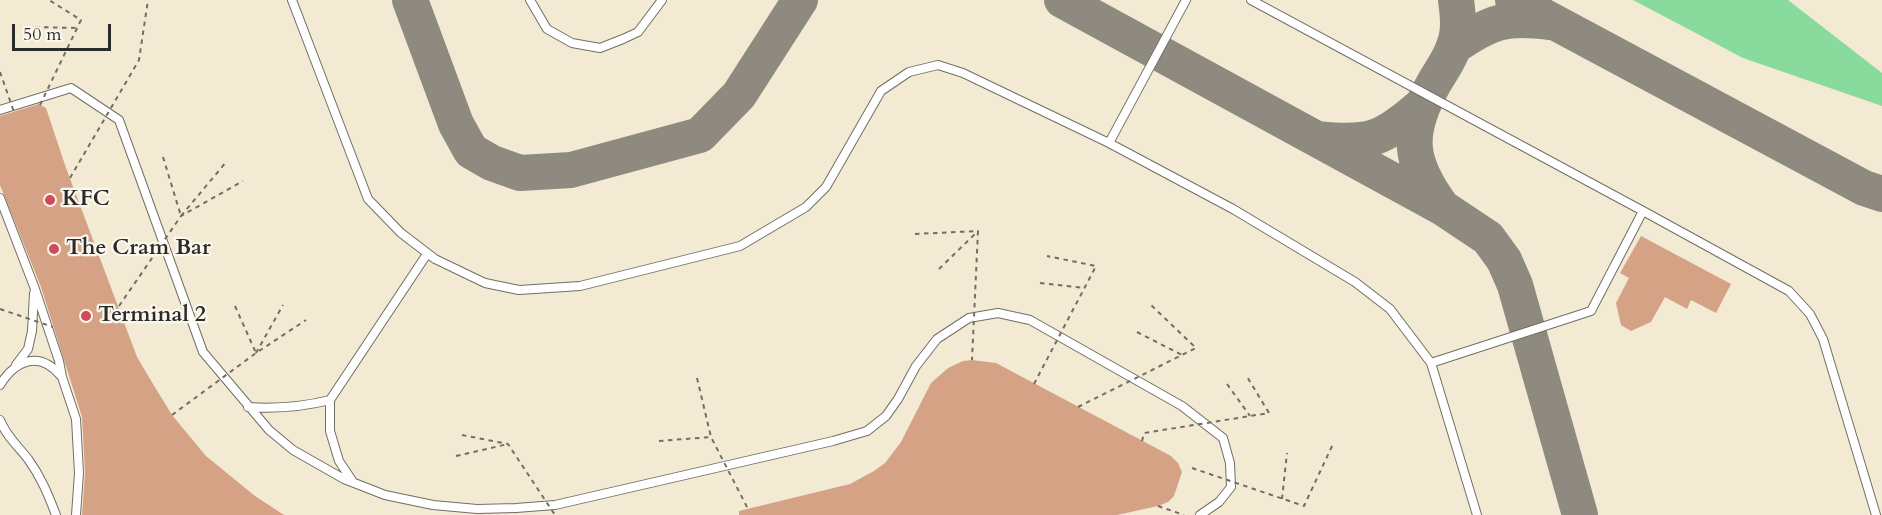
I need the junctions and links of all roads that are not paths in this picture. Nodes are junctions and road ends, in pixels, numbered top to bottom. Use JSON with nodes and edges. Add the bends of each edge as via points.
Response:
{"nodes":[{"id":1,"x":292,"y":0,"type":"edge"},
{"id":2,"x":530,"y":0,"type":"edge"},
{"id":3,"x":662,"y":0,"type":"edge"},
{"id":4,"x":1186,"y":0,"type":"edge"},
{"id":5,"x":1251,"y":0,"type":"edge"},
{"id":6,"x":0,"y":110,"type":"edge"},
{"id":7,"x":1109,"y":143,"type":"junction"},
{"id":8,"x":0,"y":198,"type":"edge"},
{"id":9,"x":1643,"y":211,"type":"junction"},
{"id":10,"x":427,"y":254,"type":"junction"},
{"id":11,"x":35,"y":289,"type":"junction"},
{"id":12,"x":1431,"y":363,"type":"junction"},
{"id":13,"x":16,"y":365,"type":"junction"},
{"id":14,"x":62,"y":377,"type":"junction"},
{"id":15,"x":0,"y":385,"type":"edge"},
{"id":16,"x":330,"y":400,"type":"junction"},
{"id":17,"x":248,"y":407,"type":"junction"},
{"id":18,"x":0,"y":420,"type":"edge"},
{"id":19,"x":353,"y":482,"type":"junction"},
{"id":20,"x":56,"y":515,"type":"edge"},
{"id":21,"x":76,"y":515,"type":"edge"},
{"id":22,"x":1200,"y":515,"type":"edge"},
{"id":23,"x":1477,"y":515,"type":"edge"},
{"id":24,"x":1876,"y":515,"type":"edge"}],
"edges":[{"from":1,"to":10,"type":"lane","via":[[368,199],[400,233]]},
{"from":2,"to":3,"type":"lane","via":[[547,29],[572,43],[600,48],[638,32]]},
{"from":4,"to":7,"type":"lane"},
{"from":5,"to":9,"type":"lane"},
{"from":6,"to":17,"type":"lane","via":[[71,87],[119,120],[203,352]]},
{"from":7,"to":10,"type":"lane","via":[[963,73],[938,65],[909,72],[881,91],[826,187],[806,207],[740,246],[580,286],[519,290],[484,283]]},
{"from":7,"to":12,"type":"lane","via":[[1233,209],[1355,282],[1390,309]]},
{"from":8,"to":11,"type":"lane"},
{"from":9,"to":12,"type":"lane","via":[[1591,311]]},
{"from":9,"to":24,"type":"lane","via":[[1789,291],[1810,314],[1823,339]]},
{"from":10,"to":16,"type":"lane"},
{"from":11,"to":13,"type":"lane","via":[[28,349]]},
{"from":11,"to":14,"type":"lane"},
{"from":12,"to":23,"type":"lane"},
{"from":13,"to":14,"type":"lane","via":[[42,362]]},
{"from":13,"to":15,"type":"lane"},
{"from":14,"to":21,"type":"lane","via":[[76,419]]},
{"from":16,"to":17,"type":"lane","via":[[304,406]]},
{"from":16,"to":19,"type":"lane","via":[[330,431],[339,461]]},
{"from":17,"to":19,"type":"lane","via":[[293,450]]},
{"from":18,"to":20,"type":"lane","via":[[46,486]]},
{"from":19,"to":22,"type":"lane","via":[[385,495],[433,505],[477,509],[555,505],[833,441],[867,431],[886,416],[937,339],[969,318],[998,313],[1030,320],[1182,406],[1223,438],[1231,487],[1219,502]]}]}
